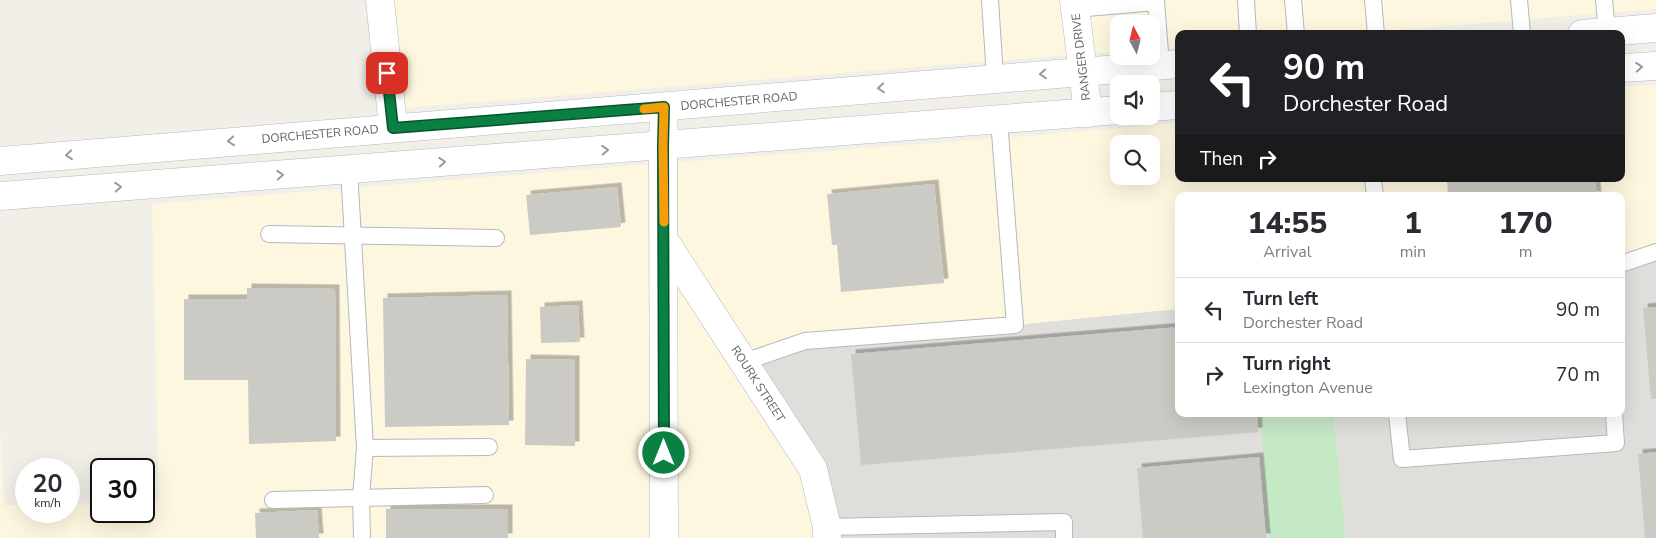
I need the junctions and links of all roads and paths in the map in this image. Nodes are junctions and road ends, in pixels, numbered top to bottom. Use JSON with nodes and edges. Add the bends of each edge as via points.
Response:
{"nodes":[{"id":1,"x":380,"y":0,"type":"edge"},
{"id":2,"x":990,"y":0,"type":"edge"},
{"id":3,"x":1246,"y":0,"type":"edge"},
{"id":4,"x":1293,"y":0,"type":"edge"},
{"id":5,"x":1373,"y":0,"type":"edge"},
{"id":6,"x":1519,"y":0,"type":"edge"},
{"id":7,"x":1604,"y":0,"type":"edge"},
{"id":8,"x":1075,"y":5,"type":"edge"},
{"id":9,"x":1656,"y":28,"type":"edge"},
{"id":10,"x":1248,"y":30,"type":"edge"},
{"id":11,"x":1296,"y":30,"type":"edge"},
{"id":12,"x":1376,"y":30,"type":"edge"},
{"id":13,"x":1522,"y":30,"type":"edge"},
{"id":14,"x":1596,"y":30,"type":"edge"},
{"id":15,"x":1625,"y":31,"type":"edge"},
{"id":16,"x":1170,"y":65,"type":"edge"},
{"id":17,"x":1656,"y":66,"type":"edge"},
{"id":18,"x":1625,"y":68,"type":"edge"},
{"id":19,"x":1082,"y":71,"type":"junction"},
{"id":20,"x":995,"y":78,"type":"junction"},
{"id":21,"x":1175,"y":105,"type":"edge"},
{"id":22,"x":1160,"y":106,"type":"edge"},
{"id":23,"x":664,"y":107,"type":"junction"},
{"id":24,"x":1110,"y":111,"type":"edge"},
{"id":25,"x":1088,"y":113,"type":"junction"},
{"id":26,"x":999,"y":120,"type":"junction"},
{"id":27,"x":393,"y":128,"type":"junction"},
{"id":28,"x":663,"y":146,"type":"junction"},
{"id":29,"x":0,"y":161,"type":"edge"},
{"id":30,"x":349,"y":169,"type":"junction"},
{"id":31,"x":0,"y":196,"type":"edge"},
{"id":32,"x":269,"y":234,"type":"dead end"},
{"id":33,"x":353,"y":235,"type":"junction"},
{"id":34,"x":496,"y":238,"type":"dead end"},
{"id":35,"x":664,"y":240,"type":"junction"},
{"id":36,"x":1656,"y":252,"type":"edge"},
{"id":37,"x":1625,"y":263,"type":"edge"},
{"id":38,"x":744,"y":362,"type":"junction"},
{"id":39,"x":1397,"y":417,"type":"edge"},
{"id":40,"x":1614,"y":417,"type":"edge"},
{"id":41,"x":489,"y":447,"type":"dead end"},
{"id":42,"x":366,"y":448,"type":"junction"},
{"id":43,"x":485,"y":495,"type":"dead end"},
{"id":44,"x":361,"y":497,"type":"junction"},
{"id":45,"x":273,"y":500,"type":"dead end"},
{"id":46,"x":827,"y":533,"type":"edge"},
{"id":47,"x":362,"y":538,"type":"edge"},
{"id":48,"x":664,"y":538,"type":"edge"},
{"id":49,"x":1064,"y":538,"type":"edge"}],
"edges":[{"from":1,"to":27,"type":"main road"},
{"from":2,"to":20,"type":"lane"},
{"from":3,"to":10,"type":"lane"},
{"from":4,"to":11,"type":"lane"},
{"from":5,"to":12,"type":"lane"},
{"from":6,"to":13,"type":"lane"},
{"from":7,"to":14,"type":"lane"},
{"from":8,"to":16,"type":"lane","via":[[1156,2]]},
{"from":8,"to":19,"type":"main road","name":"RANGER DRIVE"},
{"from":9,"to":15,"type":"main road"},
{"from":16,"to":19,"type":"main road","name":"DORCHESTER ROAD"},
{"from":18,"to":17,"type":"main road","one_way":true},
{"from":19,"to":20,"type":"main road","name":"DORCHESTER ROAD","one_way":true},
{"from":19,"to":25,"type":"main road","name":"RANGER DRIVE"},
{"from":20,"to":23,"type":"main road","name":"DORCHESTER ROAD","one_way":true},
{"from":21,"to":22,"type":"main road"},
{"from":23,"to":27,"type":"main road","name":"DORCHESTER ROAD"},
{"from":23,"to":28,"type":"main road"},
{"from":24,"to":25,"type":"main road"},
{"from":25,"to":26,"type":"main road"},
{"from":26,"to":28,"type":"main road"},
{"from":26,"to":38,"type":"lane","via":[[1015,325],[805,341]]},
{"from":27,"to":29,"type":"main road","name":"DORCHESTER ROAD","one_way":true},
{"from":30,"to":28,"type":"main road","one_way":true},
{"from":28,"to":35,"type":"main road"},
{"from":31,"to":30,"type":"main road","one_way":true},
{"from":30,"to":33,"type":"lane"},
{"from":32,"to":33,"type":"lane"},
{"from":33,"to":34,"type":"lane"},
{"from":33,"to":42,"type":"lane"},
{"from":35,"to":38,"type":"main road","name":"ROURK STREET"},
{"from":35,"to":48,"type":"main road"},
{"from":36,"to":37,"type":"lane"},
{"from":38,"to":46,"type":"main road","name":"ROURK STREET","via":[[812,469]]},
{"from":39,"to":40,"type":"lane","via":[[1402,459],[1616,443]]},
{"from":41,"to":42,"type":"lane"},
{"from":42,"to":44,"type":"lane"},
{"from":43,"to":44,"type":"lane"},
{"from":44,"to":45,"type":"lane"},
{"from":44,"to":47,"type":"lane"},
{"from":46,"to":49,"type":"lane","via":[[1064,522]]}]}
